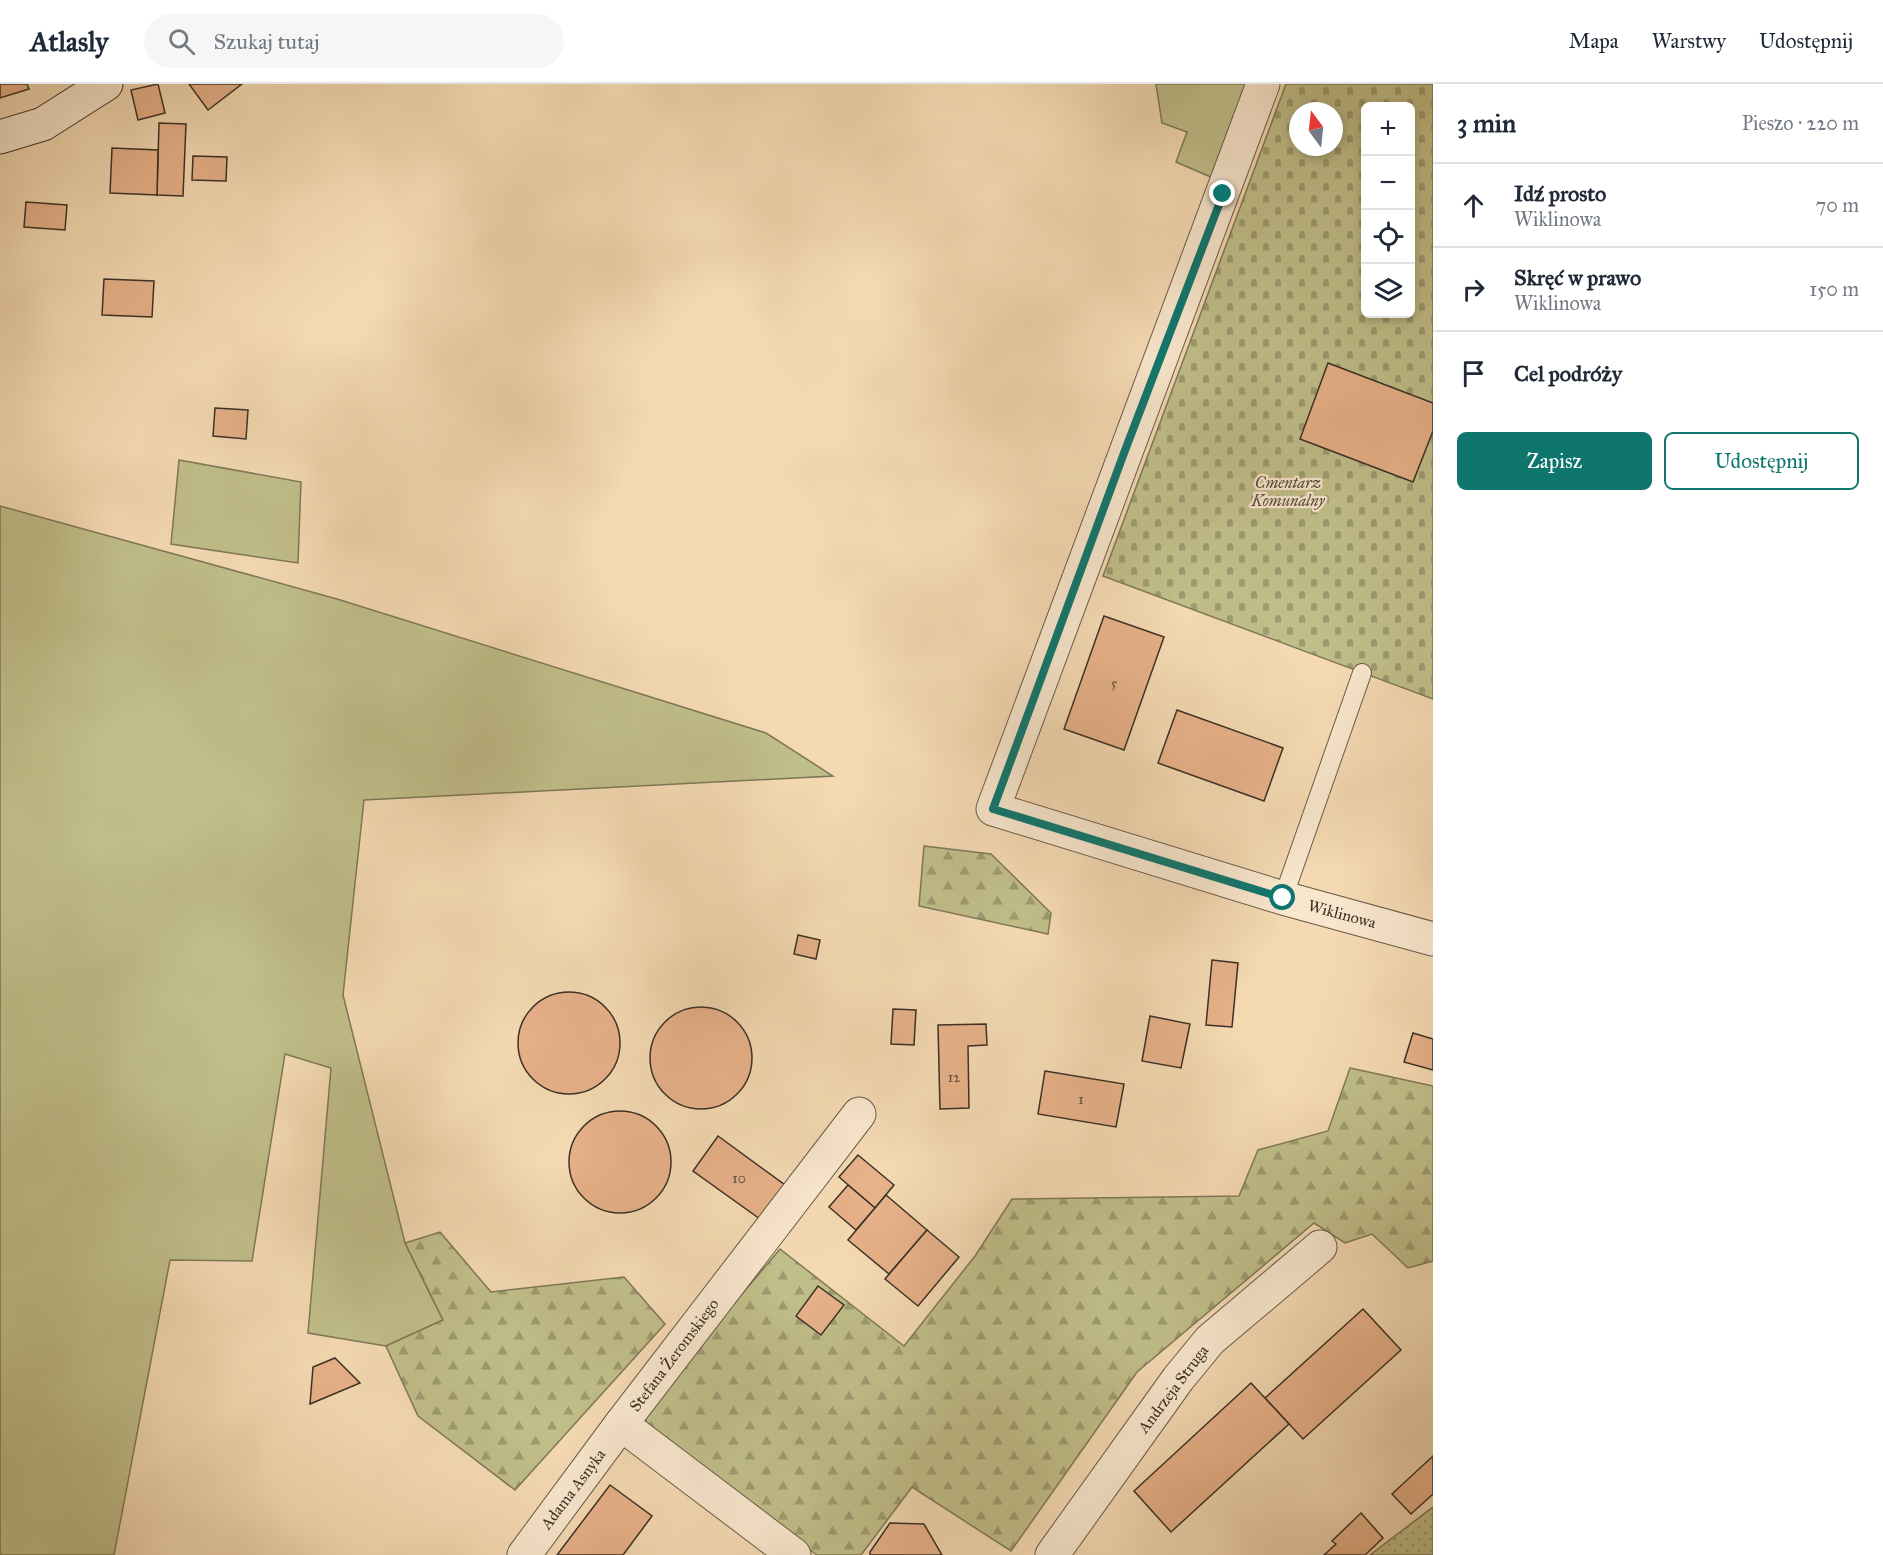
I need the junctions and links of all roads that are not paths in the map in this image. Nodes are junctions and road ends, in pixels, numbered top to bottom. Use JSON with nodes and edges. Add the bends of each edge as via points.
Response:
{"nodes":[{"id":1,"x":106,"y":84,"type":"edge"},
{"id":2,"x":1263,"y":84,"type":"edge"},
{"id":3,"x":0,"y":137,"type":"edge"},
{"id":4,"x":1362,"y":673,"type":"dead end"},
{"id":5,"x":1283,"y":898,"type":"junction"},
{"id":6,"x":1433,"y":939,"type":"edge"},
{"id":7,"x":859,"y":1114,"type":"dead end"},
{"id":8,"x":1320,"y":1247,"type":"dead end"},
{"id":9,"x":621,"y":1424,"type":"junction"},
{"id":10,"x":524,"y":1555,"type":"edge"},
{"id":11,"x":794,"y":1555,"type":"edge"},
{"id":12,"x":1052,"y":1555,"type":"edge"}],
"edges":[{"from":1,"to":3,"type":"street","via":[[43,124]]},
{"from":2,"to":5,"type":"street","name":"Wiklinowa","via":[[993,809]]},
{"from":4,"to":5,"type":"lane"},
{"from":5,"to":6,"type":"street","name":"Wiklinowa"},
{"from":7,"to":9,"type":"street","name":"Stefana Żeromskiego"},
{"from":8,"to":12,"type":"street","name":"Andrzeja Struga","via":[[1210,1341],[1178,1379]]},
{"from":9,"to":10,"type":"street","name":"Adama Asnyka"},
{"from":9,"to":11,"type":"street","name":"Stefana Żeromskiego"}]}
